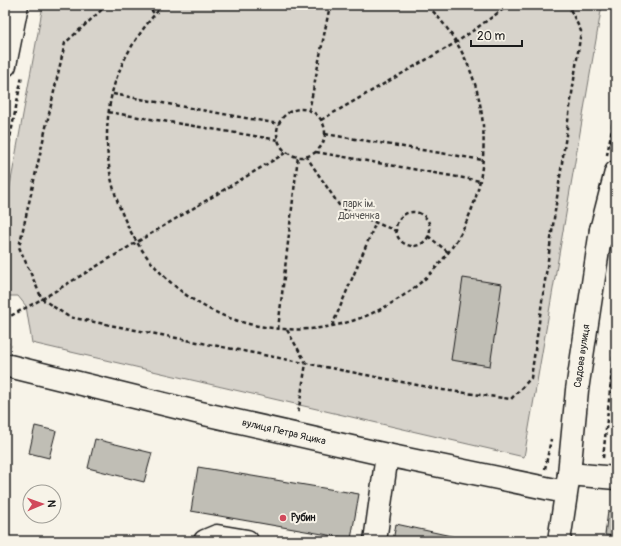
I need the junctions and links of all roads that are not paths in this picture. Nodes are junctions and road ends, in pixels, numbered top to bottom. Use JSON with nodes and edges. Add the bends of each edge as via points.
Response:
{"nodes":[{"id":1,"x":17,"y":5,"type":"edge"},
{"id":2,"x":14,"y":69,"type":"edge"},
{"id":3,"x":611,"y":166,"type":"edge"},
{"id":4,"x":608,"y":233,"type":"edge"},
{"id":5,"x":10,"y":356,"type":"edge"},
{"id":6,"x":387,"y":456,"type":"junction"},
{"id":7,"x":608,"y":478,"type":"edge"},
{"id":8,"x":567,"y":483,"type":"junction"},
{"id":9,"x":205,"y":541,"type":"edge"},
{"id":10,"x":247,"y":541,"type":"edge"},
{"id":11,"x":375,"y":541,"type":"edge"},
{"id":12,"x":559,"y":541,"type":"edge"}],
"edges":[{"from":1,"to":2,"type":"street"},
{"from":3,"to":4,"type":"street","name":"Садова вулиця"},
{"from":4,"to":8,"type":"street","name":"Садова вулиця","via":[[578,390]]},
{"from":5,"to":6,"type":"street","name":"вулиця Петра Яцика","via":[[196,412]]},
{"from":6,"to":8,"type":"street","name":"вулиця Петра Яцика"},
{"from":6,"to":11,"type":"street"},
{"from":7,"to":8,"type":"street","name":"вулиця Петра Яцика"},
{"from":8,"to":12,"type":"street","name":"Садова вулиця"},
{"from":9,"to":10,"type":"street","via":[[217,536]]}]}
